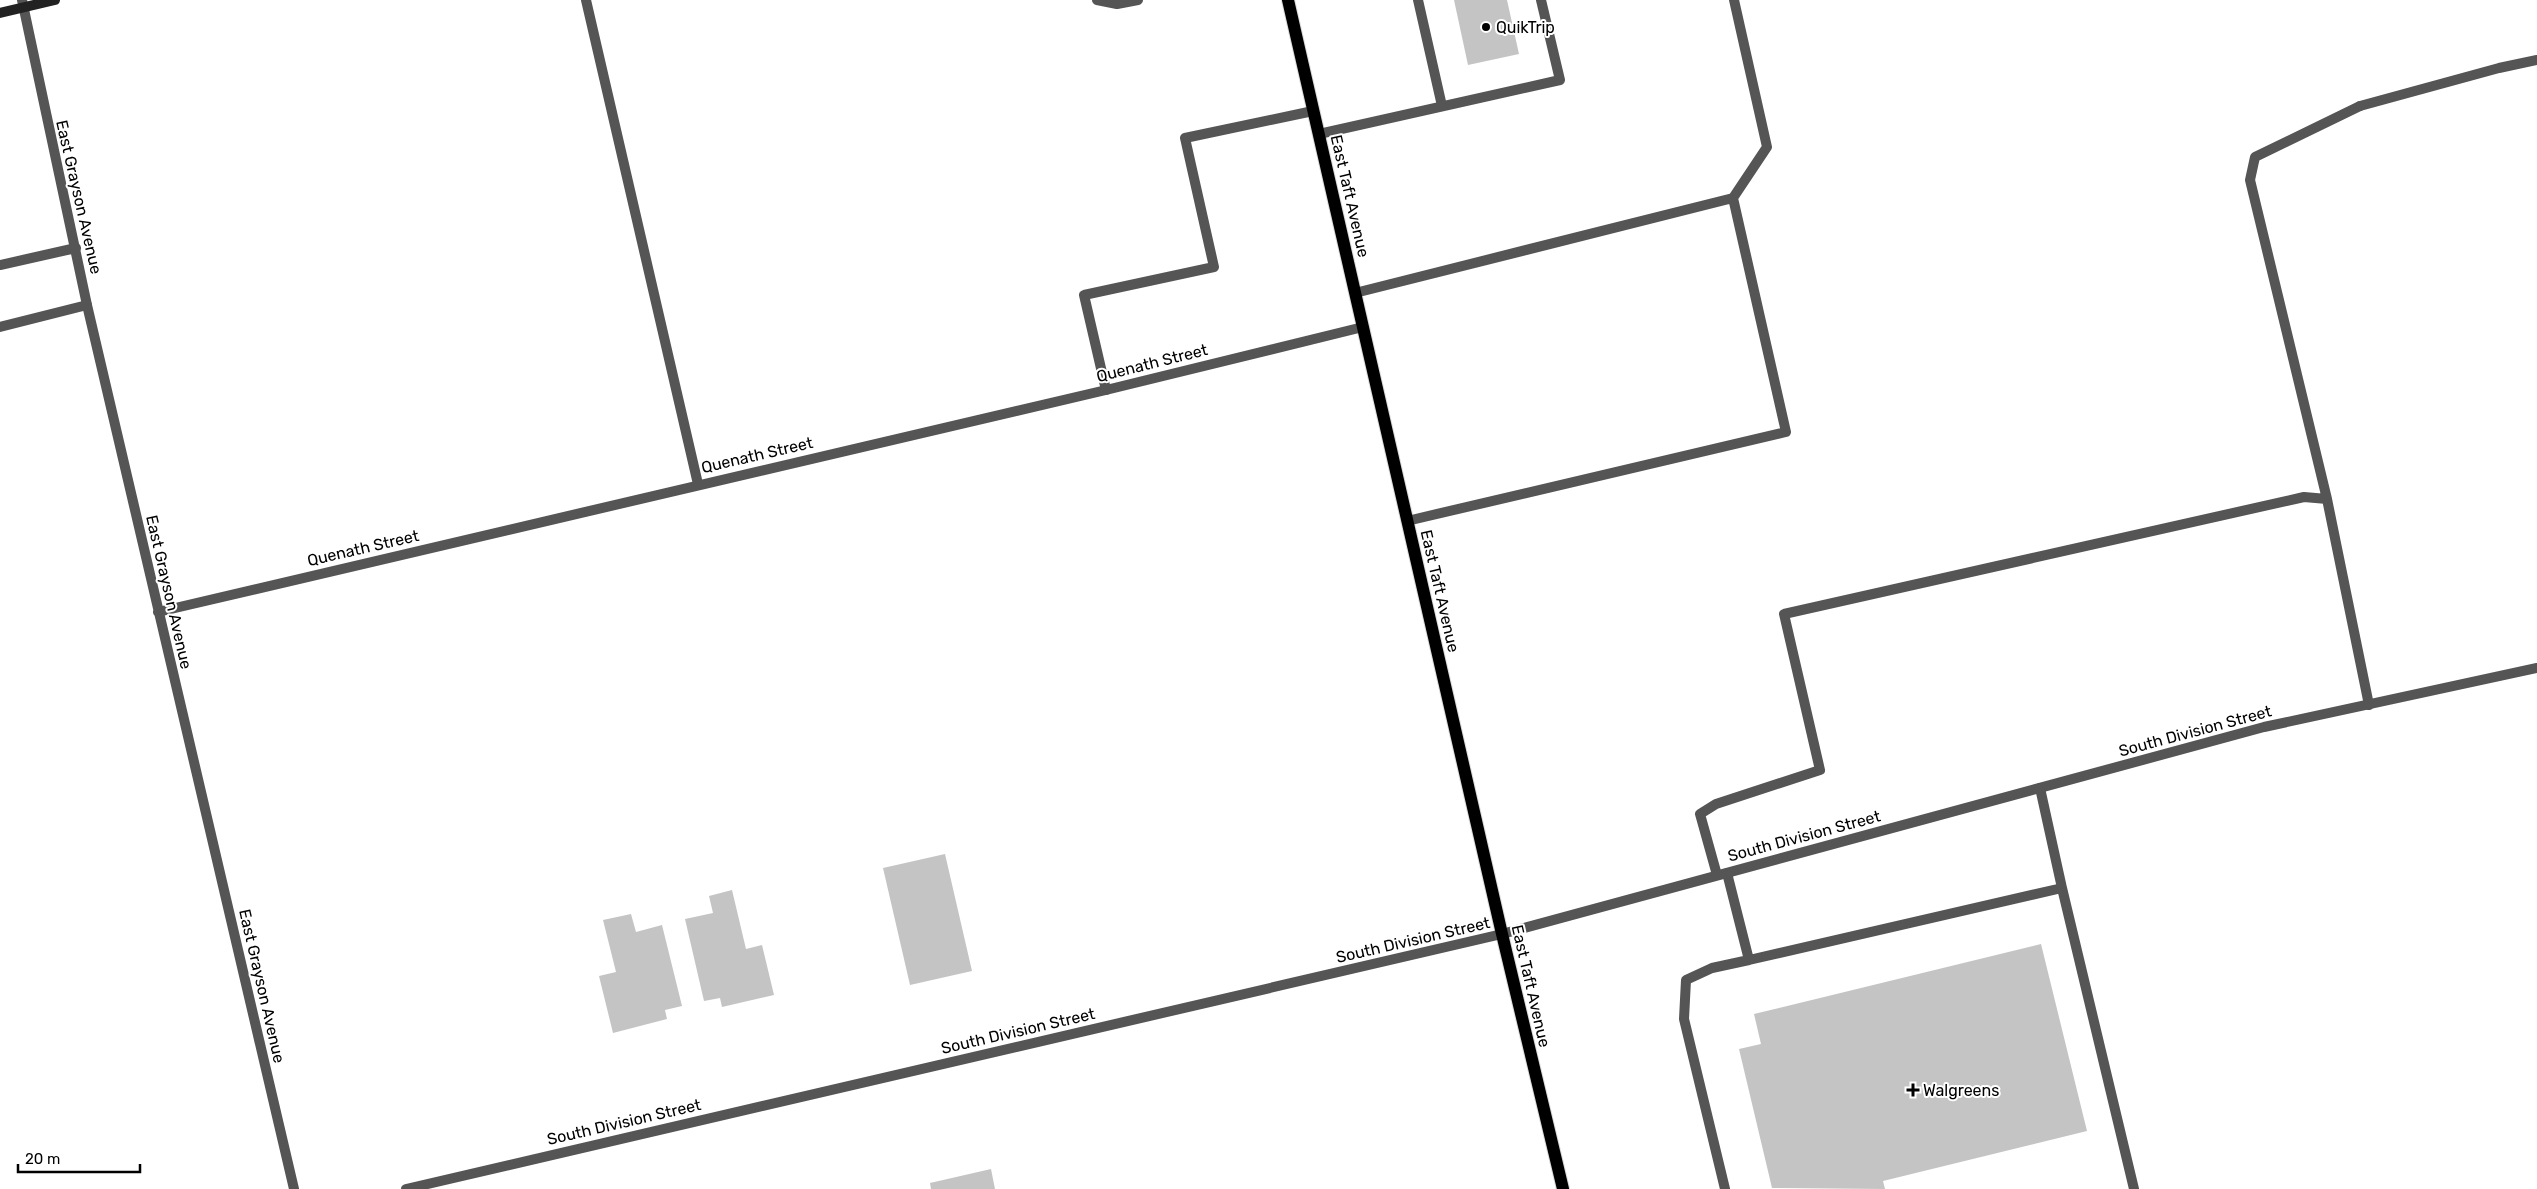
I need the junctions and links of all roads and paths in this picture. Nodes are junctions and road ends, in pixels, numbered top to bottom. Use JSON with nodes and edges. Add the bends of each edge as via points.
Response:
{"nodes":[{"id":1,"x":55,"y":0,"type":"edge"},
{"id":2,"x":586,"y":0,"type":"edge"},
{"id":3,"x":1097,"y":0,"type":"edge"},
{"id":4,"x":1138,"y":0,"type":"edge"},
{"id":5,"x":1288,"y":0,"type":"edge"},
{"id":6,"x":1418,"y":0,"type":"edge"},
{"id":7,"x":1542,"y":0,"type":"edge"},
{"id":8,"x":1734,"y":0,"type":"edge"},
{"id":9,"x":22,"y":4,"type":"edge"},
{"id":10,"x":0,"y":13,"type":"edge"},
{"id":11,"x":2537,"y":60,"type":"edge"},
{"id":12,"x":1442,"y":106,"type":"junction"},
{"id":13,"x":1313,"y":111,"type":"junction"},
{"id":14,"x":1319,"y":134,"type":"junction"},
{"id":15,"x":1733,"y":198,"type":"junction"},
{"id":16,"x":76,"y":248,"type":"junction"},
{"id":17,"x":0,"y":265,"type":"edge"},
{"id":18,"x":1355,"y":293,"type":"junction"},
{"id":19,"x":88,"y":305,"type":"junction"},
{"id":20,"x":1363,"y":327,"type":"junction"},
{"id":21,"x":0,"y":328,"type":"edge"},
{"id":22,"x":1106,"y":390,"type":"junction"},
{"id":23,"x":698,"y":484,"type":"junction"},
{"id":24,"x":2327,"y":499,"type":"junction"},
{"id":25,"x":1407,"y":520,"type":"junction"},
{"id":26,"x":158,"y":612,"type":"junction"},
{"id":27,"x":2537,"y":668,"type":"edge"},
{"id":28,"x":2369,"y":705,"type":"junction"},
{"id":29,"x":2040,"y":788,"type":"junction"},
{"id":30,"x":1722,"y":874,"type":"junction"},
{"id":31,"x":2062,"y":888,"type":"junction"},
{"id":32,"x":1502,"y":934,"type":"junction"},
{"id":33,"x":1749,"y":960,"type":"junction"},
{"id":34,"x":294,"y":1189,"type":"edge"},
{"id":35,"x":406,"y":1189,"type":"edge"},
{"id":36,"x":1563,"y":1189,"type":"edge"},
{"id":37,"x":1725,"y":1189,"type":"edge"},
{"id":38,"x":2134,"y":1189,"type":"edge"}],
"edges":[{"from":1,"to":9,"type":"main road"},
{"from":2,"to":23,"type":"street"},
{"from":3,"to":4,"type":"street","via":[[1117,4]]},
{"from":5,"to":13,"type":"main road","name":"East Taft Avenue"},
{"from":6,"to":12,"type":"street"},
{"from":7,"to":12,"type":"street","via":[[1560,80]]},
{"from":8,"to":15,"type":"street","via":[[1767,147]]},
{"from":9,"to":10,"type":"main road"},
{"from":9,"to":16,"type":"street","name":"East Grayson Avenue"},
{"from":11,"to":24,"type":"street","via":[[2360,106],[2284,140],[2255,157],[2250,180]]},
{"from":12,"to":14,"type":"street"},
{"from":13,"to":14,"type":"main road","name":"East Taft Avenue"},
{"from":13,"to":22,"type":"street","via":[[1185,138],[1214,267],[1084,295]]},
{"from":14,"to":18,"type":"main road","name":"East Taft Avenue"},
{"from":15,"to":18,"type":"street"},
{"from":15,"to":25,"type":"street","via":[[1786,432]]},
{"from":16,"to":17,"type":"street"},
{"from":16,"to":19,"type":"street","name":"East Grayson Avenue"},
{"from":18,"to":20,"type":"main road","name":"East Taft Avenue"},
{"from":19,"to":21,"type":"street"},
{"from":19,"to":26,"type":"street","name":"East Grayson Avenue"},
{"from":20,"to":22,"type":"street","name":"Quenath Street"},
{"from":20,"to":25,"type":"main road","name":"East Taft Avenue"},
{"from":22,"to":23,"type":"street","name":"Quenath Street"},
{"from":23,"to":26,"type":"street","name":"Quenath Street"},
{"from":24,"to":28,"type":"street"},
{"from":24,"to":30,"type":"street","via":[[2304,497],[1784,614],[1820,770],[1716,804],[1700,814]]},
{"from":25,"to":32,"type":"main road","name":"East Taft Avenue"},
{"from":26,"to":34,"type":"street","name":"East Grayson Avenue"},
{"from":27,"to":28,"type":"street","name":"South Division Street"},
{"from":28,"to":29,"type":"street","name":"South Division Street","via":[[2264,727]]},
{"from":29,"to":30,"type":"street","name":"South Division Street"},
{"from":29,"to":31,"type":"street"},
{"from":30,"to":32,"type":"street","name":"South Division Street"},
{"from":30,"to":33,"type":"street"},
{"from":31,"to":33,"type":"street"},
{"from":31,"to":38,"type":"street"},
{"from":32,"to":35,"type":"street","name":"South Division Street"},
{"from":32,"to":36,"type":"main road","name":"East Taft Avenue"},
{"from":33,"to":37,"type":"street","via":[[1712,968],[1686,980],[1684,1018]]}]}
